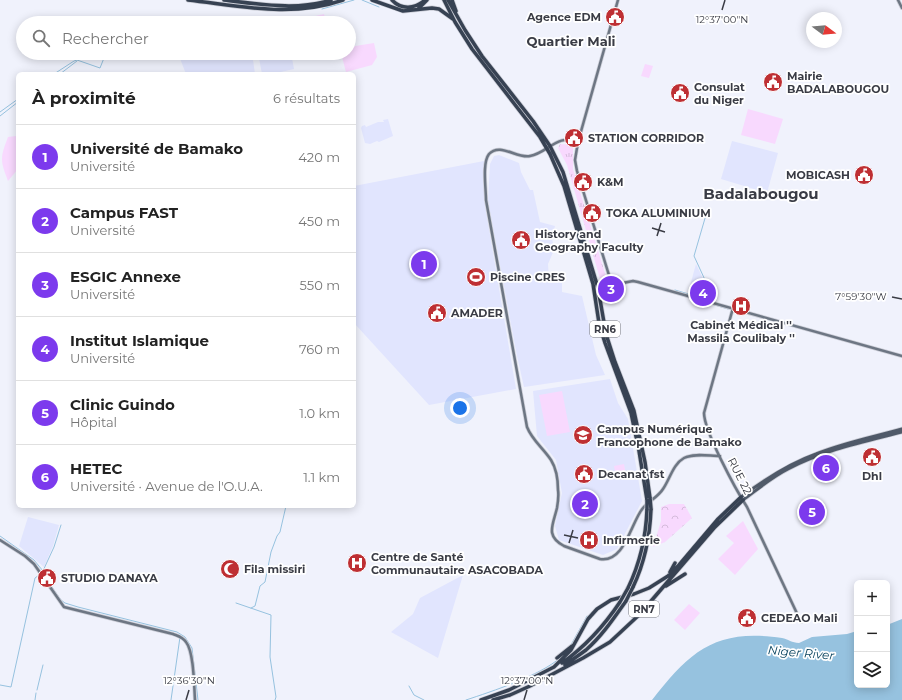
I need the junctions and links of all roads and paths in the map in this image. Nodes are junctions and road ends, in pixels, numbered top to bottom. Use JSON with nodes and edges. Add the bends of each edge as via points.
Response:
{"nodes":[{"id":1,"x":188,"y":0,"type":"edge"},
{"id":2,"x":224,"y":0,"type":"edge"},
{"id":3,"x":343,"y":0,"type":"edge"},
{"id":4,"x":372,"y":0,"type":"edge"},
{"id":5,"x":392,"y":0,"type":"edge"},
{"id":6,"x":426,"y":0,"type":"edge"},
{"id":7,"x":444,"y":0,"type":"edge"},
{"id":8,"x":448,"y":0,"type":"edge"},
{"id":9,"x":452,"y":0,"type":"edge"},
{"id":10,"x":618,"y":0,"type":"edge"},
{"id":11,"x":898,"y":0,"type":"edge"},
{"id":12,"x":328,"y":1,"type":"edge"},
{"id":13,"x":902,"y":8,"type":"edge"},
{"id":14,"x":418,"y":9,"type":"junction"},
{"id":15,"x":454,"y":20,"type":"junction"},
{"id":16,"x":462,"y":25,"type":"junction"},
{"id":17,"x":578,"y":142,"type":"junction"},
{"id":18,"x":548,"y":147,"type":"junction"},
{"id":19,"x":733,"y":308,"type":"junction"},
{"id":20,"x":902,"y":356,"type":"edge"},
{"id":21,"x":902,"y":429,"type":"edge"},
{"id":22,"x":902,"y":432,"type":"edge"},
{"id":23,"x":720,"y":456,"type":"junction"},
{"id":24,"x":742,"y":499,"type":"junction"},
{"id":25,"x":649,"y":509,"type":"junction"},
{"id":26,"x":0,"y":540,"type":"edge"},
{"id":27,"x":675,"y":562,"type":"dead end"},
{"id":28,"x":686,"y":574,"type":"dead end"},
{"id":29,"x":668,"y":576,"type":"junction"},
{"id":30,"x":664,"y":587,"type":"junction"},
{"id":31,"x":801,"y":622,"type":"dead end"},
{"id":32,"x":576,"y":642,"type":"junction"},
{"id":33,"x":557,"y":658,"type":"dead end"},
{"id":34,"x":554,"y":667,"type":"junction"},
{"id":35,"x":559,"y":670,"type":"junction"},
{"id":36,"x":498,"y":698,"type":"edge"},
{"id":37,"x":195,"y":700,"type":"edge"},
{"id":38,"x":481,"y":700,"type":"edge"},
{"id":39,"x":493,"y":700,"type":"edge"}],
"edges":[{"from":1,"to":3,"type":"highway","via":[[282,10],[311,8]]},
{"from":2,"to":12,"type":"highway","via":[[287,6]]},
{"from":4,"to":14,"type":"highway","via":[[402,11]]},
{"from":5,"to":6,"type":"highway","via":[[405,8],[417,6]]},
{"from":6,"to":14,"type":"highway"},
{"from":7,"to":15,"type":"highway","number":"RN6"},
{"from":8,"to":16,"type":"highway"},
{"from":9,"to":16,"type":"highway"},
{"from":10,"to":17,"type":"street"},
{"from":11,"to":13,"type":"street"},
{"from":14,"to":15,"type":"highway","via":[[439,9]]},
{"from":15,"to":18,"type":"highway","number":"RN6","via":[[472,49]]},
{"from":16,"to":18,"type":"highway","number":"RN6","via":[[482,56],[533,121]]},
{"from":17,"to":18,"type":"street","via":[[571,139],[559,141]]},
{"from":17,"to":19,"type":"street","via":[[575,160],[577,171],[612,285],[634,281]]},
{"from":18,"to":23,"type":"street","via":[[529,157],[495,150],[487,159],[485,172],[486,200],[527,427],[534,441],[555,468],[558,495],[551,530],[554,538],[564,546],[600,559],[612,558],[619,552],[643,508],[659,495],[681,460],[691,456]]},
{"from":18,"to":25,"type":"highway","number":"RN6","bridge":true,"via":[[563,172],[572,199],[598,288],[606,334],[634,411],[642,447]]},
{"from":19,"to":20,"type":"street"},
{"from":19,"to":23,"type":"street","name":"RUE 22","via":[[704,413],[705,422]]},
{"from":21,"to":24,"type":"main road","number":"RN7","via":[[816,454],[762,482]]},
{"from":22,"to":24,"type":"main road","number":"RN7","via":[[815,456],[771,479]]},
{"from":23,"to":24,"type":"street","name":"RUE 22"},
{"from":24,"to":29,"type":"highway","number":"RN7","via":[[718,519]]},
{"from":24,"to":30,"type":"highway","number":"RN7"},
{"from":24,"to":31,"type":"street","name":"RUE 22"},
{"from":25,"to":34,"type":"highway","number":"RN6","bridge":true,"via":[[640,560],[620,602],[590,640]]},
{"from":25,"to":35,"type":"highway","number":"RN6","bridge":true,"via":[[650,529],[644,560],[626,601],[597,639]]},
{"from":26,"to":37,"type":"street","via":[[34,564],[64,607],[173,634],[183,639],[189,646],[191,655]]},
{"from":27,"to":29,"type":"highway"},
{"from":28,"to":30,"type":"highway"},
{"from":29,"to":32,"type":"highway","number":"RN7","via":[[649,588],[603,604],[588,619]]},
{"from":30,"to":35,"type":"highway","number":"RN7","via":[[613,639]]},
{"from":32,"to":33,"type":"highway"},
{"from":32,"to":34,"type":"highway","number":"RN7"},
{"from":34,"to":36,"type":"highway"},
{"from":35,"to":36,"type":"highway","via":[[519,691]]},
{"from":36,"to":38,"type":"highway"},
{"from":36,"to":39,"type":"highway"}]}
